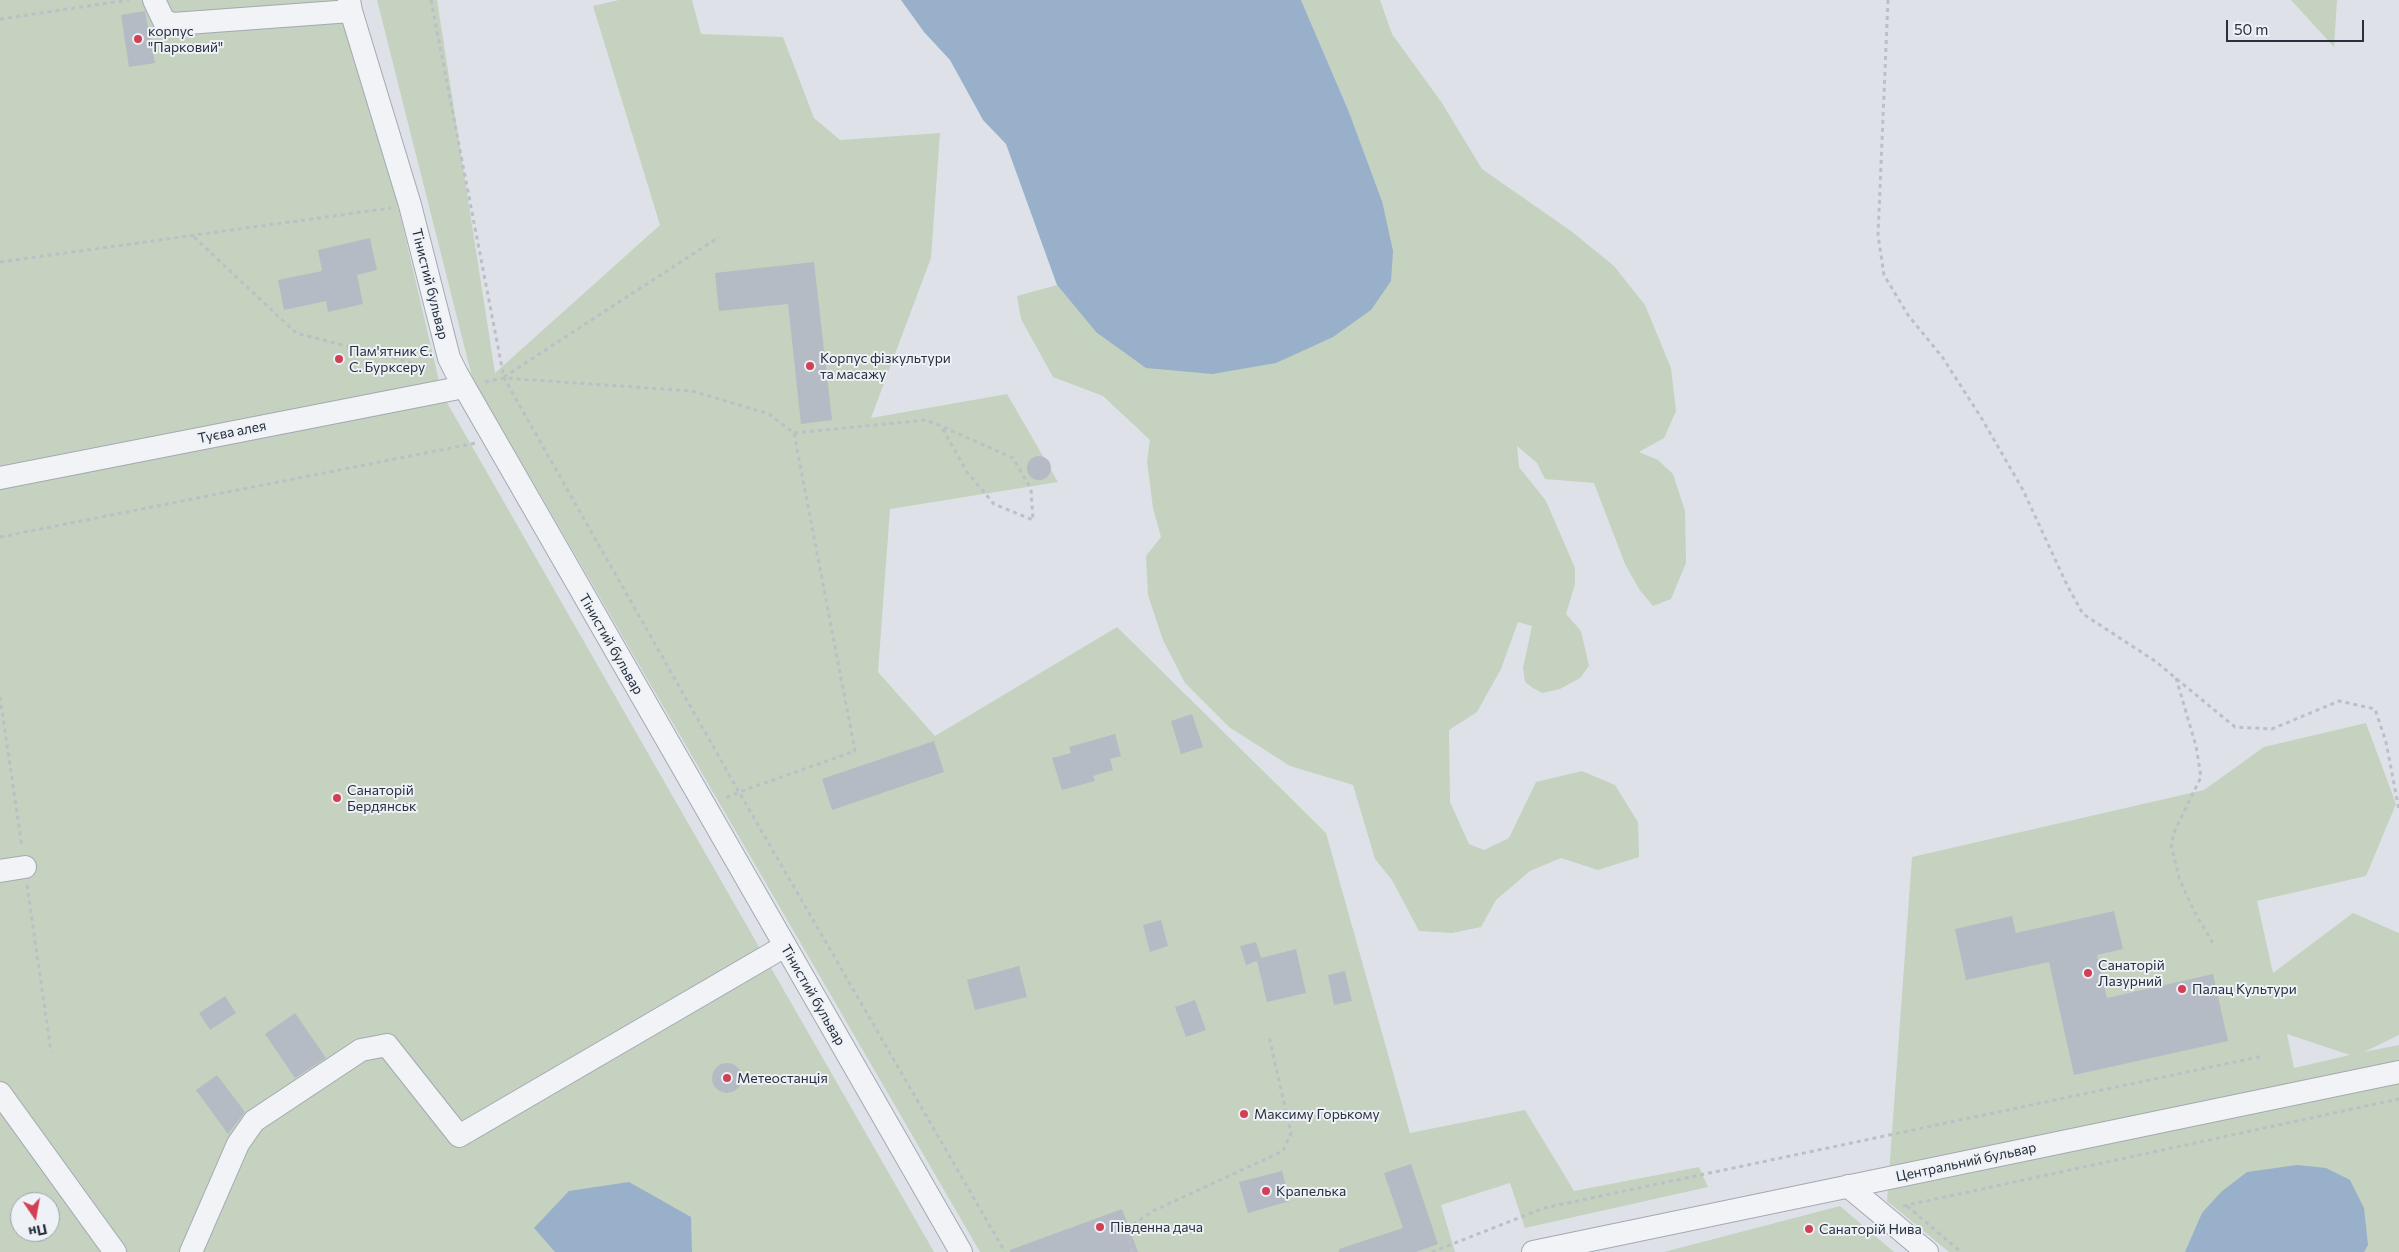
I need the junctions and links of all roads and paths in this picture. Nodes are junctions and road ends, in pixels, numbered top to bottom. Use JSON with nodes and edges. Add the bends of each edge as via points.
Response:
{"nodes":[{"id":1,"x":129,"y":0,"type":"edge"},
{"id":2,"x":154,"y":0,"type":"edge"},
{"id":3,"x":431,"y":0,"type":"edge"},
{"id":4,"x":1888,"y":0,"type":"edge"},
{"id":5,"x":350,"y":5,"type":"edge"},
{"id":6,"x":0,"y":19,"type":"edge"},
{"id":7,"x":410,"y":205,"type":"junction"},
{"id":8,"x":193,"y":236,"type":"junction"},
{"id":9,"x":718,"y":237,"type":"dead end"},
{"id":10,"x":0,"y":262,"type":"edge"},
{"id":11,"x":504,"y":378,"type":"junction"},
{"id":12,"x":460,"y":380,"type":"junction"},
{"id":13,"x":941,"y":426,"type":"junction"},
{"id":14,"x":794,"y":433,"type":"junction"},
{"id":15,"x":494,"y":440,"type":"junction"},
{"id":16,"x":0,"y":478,"type":"edge"},
{"id":17,"x":0,"y":536,"type":"edge"},
{"id":18,"x":2176,"y":678,"type":"junction"},
{"id":19,"x":739,"y":792,"type":"junction"},
{"id":20,"x":706,"y":809,"type":"junction"},
{"id":21,"x":2399,"y":810,"type":"edge"},
{"id":22,"x":25,"y":867,"type":"dead end"},
{"id":23,"x":0,"y":871,"type":"edge"},
{"id":24,"x":2214,"y":945,"type":"dead end"},
{"id":25,"x":785,"y":946,"type":"junction"},
{"id":26,"x":1269,"y":1037,"type":"dead end"},
{"id":27,"x":2263,"y":1056,"type":"dead end"},
{"id":28,"x":2399,"y":1072,"type":"edge"},
{"id":29,"x":0,"y":1093,"type":"edge"},
{"id":30,"x":2399,"y":1099,"type":"edge"},
{"id":31,"x":1848,"y":1186,"type":"junction"},
{"id":32,"x":1560,"y":1249,"type":"edge"},
{"id":33,"x":115,"y":1252,"type":"edge"},
{"id":34,"x":191,"y":1252,"type":"edge"},
{"id":35,"x":960,"y":1252,"type":"edge"},
{"id":36,"x":1006,"y":1252,"type":"edge"},
{"id":37,"x":1132,"y":1252,"type":"edge"},
{"id":38,"x":1432,"y":1252,"type":"edge"},
{"id":39,"x":1533,"y":1252,"type":"edge"},
{"id":40,"x":1928,"y":1252,"type":"edge"},
{"id":41,"x":1961,"y":1252,"type":"edge"}],
"edges":[{"from":1,"to":6,"type":"path"},
{"from":2,"to":5,"type":"street","via":[[164,21],[173,24]]},
{"from":3,"to":11,"type":"path"},
{"from":4,"to":18,"type":"path","via":[[1878,235],[1884,275],[1908,315],[1943,358],[1982,419],[2023,490],[2083,614]]},
{"from":5,"to":7,"type":"street","name":"Тінистий бульвар"},
{"from":7,"to":8,"type":"path"},
{"from":7,"to":12,"type":"street","name":"Тінистий бульвар","via":[[449,358]]},
{"from":8,"to":10,"type":"path"},
{"from":8,"to":12,"type":"path","via":[[296,333]]},
{"from":9,"to":11,"type":"path"},
{"from":11,"to":14,"type":"path","via":[[692,391],[769,414]]},
{"from":11,"to":19,"type":"path"},
{"from":12,"to":15,"type":"street","name":"Тінистий бульвар"},
{"from":12,"to":16,"type":"street","name":"Туєва алея"},
{"from":13,"to":13,"type":"path","via":[[1013,458],[1031,489],[1033,520],[994,504],[967,472]]},
{"from":13,"to":14,"type":"path","via":[[926,420]]},
{"from":14,"to":19,"type":"path","via":[[855,752]]},
{"from":15,"to":17,"type":"path"},
{"from":15,"to":20,"type":"street","name":"Тінистий бульвар"},
{"from":18,"to":21,"type":"path","via":[[2236,727],[2272,729],[2339,702],[2375,709],[2386,742]]},
{"from":18,"to":24,"type":"path","via":[[2196,746],[2201,777],[2171,844],[2179,878]]},
{"from":19,"to":20,"type":"path"},
{"from":19,"to":36,"type":"path"},
{"from":20,"to":25,"type":"street","name":"Тінистий бульвар"},
{"from":22,"to":23,"type":"street"},
{"from":25,"to":34,"type":"street","via":[[459,1136],[387,1044],[361,1050],[254,1121],[238,1144]]},
{"from":25,"to":35,"type":"street","name":"Тінистий бульвар"},
{"from":26,"to":37,"type":"path","via":[[1290,1133],[1283,1151],[1153,1210],[1126,1229]]},
{"from":27,"to":38,"type":"path","via":[[1544,1208]]},
{"from":28,"to":31,"type":"street","name":"Центральний бульвар"},
{"from":29,"to":33,"type":"street"},
{"from":30,"to":41,"type":"path","via":[[1907,1205]]},
{"from":31,"to":32,"type":"street","name":"Центральний бульвар"},
{"from":31,"to":40,"type":"street"},
{"from":32,"to":39,"type":"street","name":"Центральний бульвар"}]}
